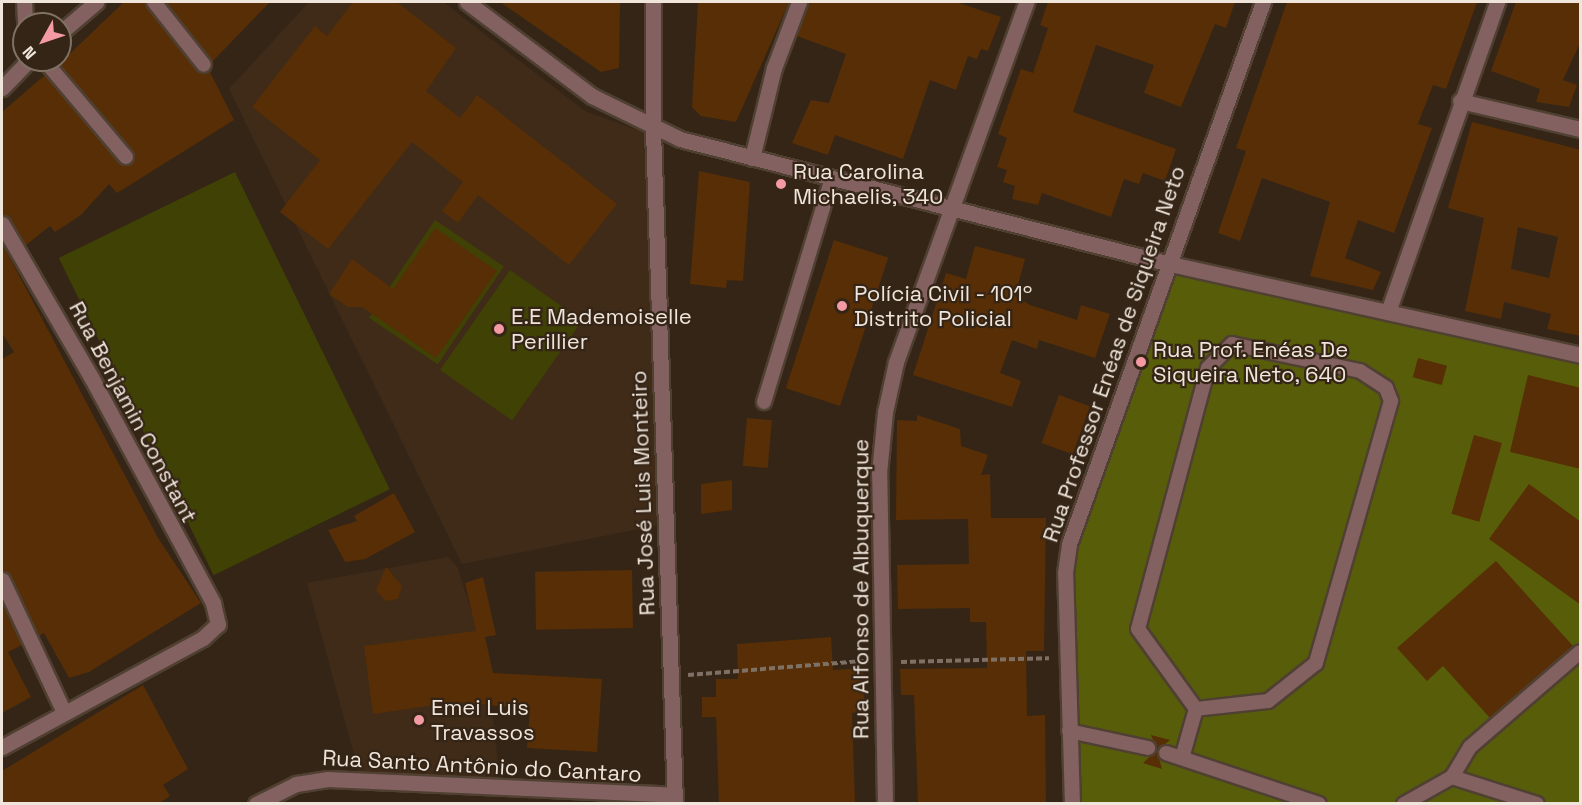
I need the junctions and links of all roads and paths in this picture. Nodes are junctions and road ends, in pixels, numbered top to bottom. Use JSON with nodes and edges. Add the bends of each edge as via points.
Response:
{"nodes":[{"id":1,"x":96,"y":2,"type":"edge"},
{"id":2,"x":154,"y":2,"type":"edge"},
{"id":3,"x":467,"y":2,"type":"edge"},
{"id":4,"x":653,"y":2,"type":"edge"},
{"id":5,"x":799,"y":2,"type":"edge"},
{"id":6,"x":1026,"y":2,"type":"edge"},
{"id":7,"x":1263,"y":2,"type":"edge"},
{"id":8,"x":1497,"y":2,"type":"edge"},
{"id":9,"x":72,"y":23,"type":"edge"},
{"id":10,"x":204,"y":65,"type":"dead end"},
{"id":11,"x":17,"y":72,"type":"edge"},
{"id":12,"x":54,"y":72,"type":"edge"},
{"id":13,"x":2,"y":88,"type":"edge"},
{"id":14,"x":1461,"y":101,"type":"junction"},
{"id":15,"x":1581,"y":129,"type":"edge"},
{"id":16,"x":652,"y":130,"type":"junction"},
{"id":17,"x":126,"y":157,"type":"dead end"},
{"id":18,"x":752,"y":158,"type":"junction"},
{"id":19,"x":832,"y":178,"type":"junction"},
{"id":20,"x":953,"y":208,"type":"junction"},
{"id":21,"x":2,"y":224,"type":"edge"},
{"id":22,"x":1166,"y":263,"type":"junction"},
{"id":23,"x":1388,"y":312,"type":"junction"},
{"id":24,"x":1581,"y":355,"type":"edge"},
{"id":25,"x":764,"y":402,"type":"dead end"},
{"id":26,"x":2,"y":580,"type":"edge"},
{"id":27,"x":1581,"y":651,"type":"edge"},
{"id":28,"x":1196,"y":709,"type":"junction"},
{"id":29,"x":63,"y":711,"type":"junction"},
{"id":30,"x":1069,"y":731,"type":"junction"},
{"id":31,"x":2,"y":747,"type":"edge"},
{"id":32,"x":1148,"y":748,"type":"dead end"},
{"id":33,"x":1166,"y":753,"type":"dead end"},
{"id":34,"x":1182,"y":758,"type":"junction"},
{"id":35,"x":1452,"y":777,"type":"junction"},
{"id":36,"x":675,"y":799,"type":"edge"},
{"id":37,"x":256,"y":804,"type":"edge"},
{"id":38,"x":885,"y":804,"type":"edge"},
{"id":39,"x":1072,"y":804,"type":"edge"},
{"id":40,"x":1319,"y":804,"type":"edge"},
{"id":41,"x":1404,"y":804,"type":"edge"},
{"id":42,"x":1537,"y":804,"type":"edge"}],
"edges":[{"from":1,"to":9,"type":"street"},
{"from":2,"to":10,"type":"lane"},
{"from":3,"to":16,"type":"street","via":[[592,96]]},
{"from":4,"to":16,"type":"street","name":"Rua José Luis Monteiro"},
{"from":5,"to":18,"type":"street","via":[[774,68]]},
{"from":6,"to":20,"type":"street","name":"Rua Alfonso de Albuquerque"},
{"from":7,"to":22,"type":"street","name":"Rua Professor Enéas de Siqueira Neto"},
{"from":8,"to":14,"type":"street"},
{"from":11,"to":13,"type":"street"},
{"from":12,"to":17,"type":"lane"},
{"from":14,"to":15,"type":"street"},
{"from":14,"to":23,"type":"street"},
{"from":16,"to":18,"type":"street"},
{"from":16,"to":36,"type":"street","name":"Rua José Luis Monteiro"},
{"from":18,"to":19,"type":"street"},
{"from":19,"to":20,"type":"street"},
{"from":19,"to":25,"type":"lane"},
{"from":20,"to":22,"type":"street"},
{"from":20,"to":38,"type":"street","name":"Rua Alfonso de Albuquerque","via":[[896,362],[885,412],[879,473]]},
{"from":21,"to":29,"type":"street","name":"Rua Benjamin Constant","via":[[91,377],[213,603],[218,624],[203,638]]},
{"from":22,"to":23,"type":"street"},
{"from":22,"to":30,"type":"street","name":"Rua Professor Enéas de Siqueira Neto","via":[[1069,544]]},
{"from":23,"to":24,"type":"street"},
{"from":26,"to":29,"type":"street"},
{"from":27,"to":35,"type":"lane","via":[[1470,747]]},
{"from":28,"to":28,"type":"lane","via":[[1138,629],[1208,368],[1232,344],[1375,378],[1390,401],[1316,663],[1268,701]]},
{"from":28,"to":34,"type":"lane"},
{"from":29,"to":31,"type":"street"},
{"from":30,"to":32,"type":"lane"},
{"from":30,"to":39,"type":"street","name":"Rua Professor Enéas de Siqueira Neto"},
{"from":33,"to":34,"type":"lane"},
{"from":34,"to":40,"type":"lane"},
{"from":35,"to":41,"type":"lane"},
{"from":35,"to":42,"type":"lane"},
{"from":36,"to":37,"type":"street","name":"Rua Santo Antônio do Cantaro","via":[[328,779],[296,784]]}]}
